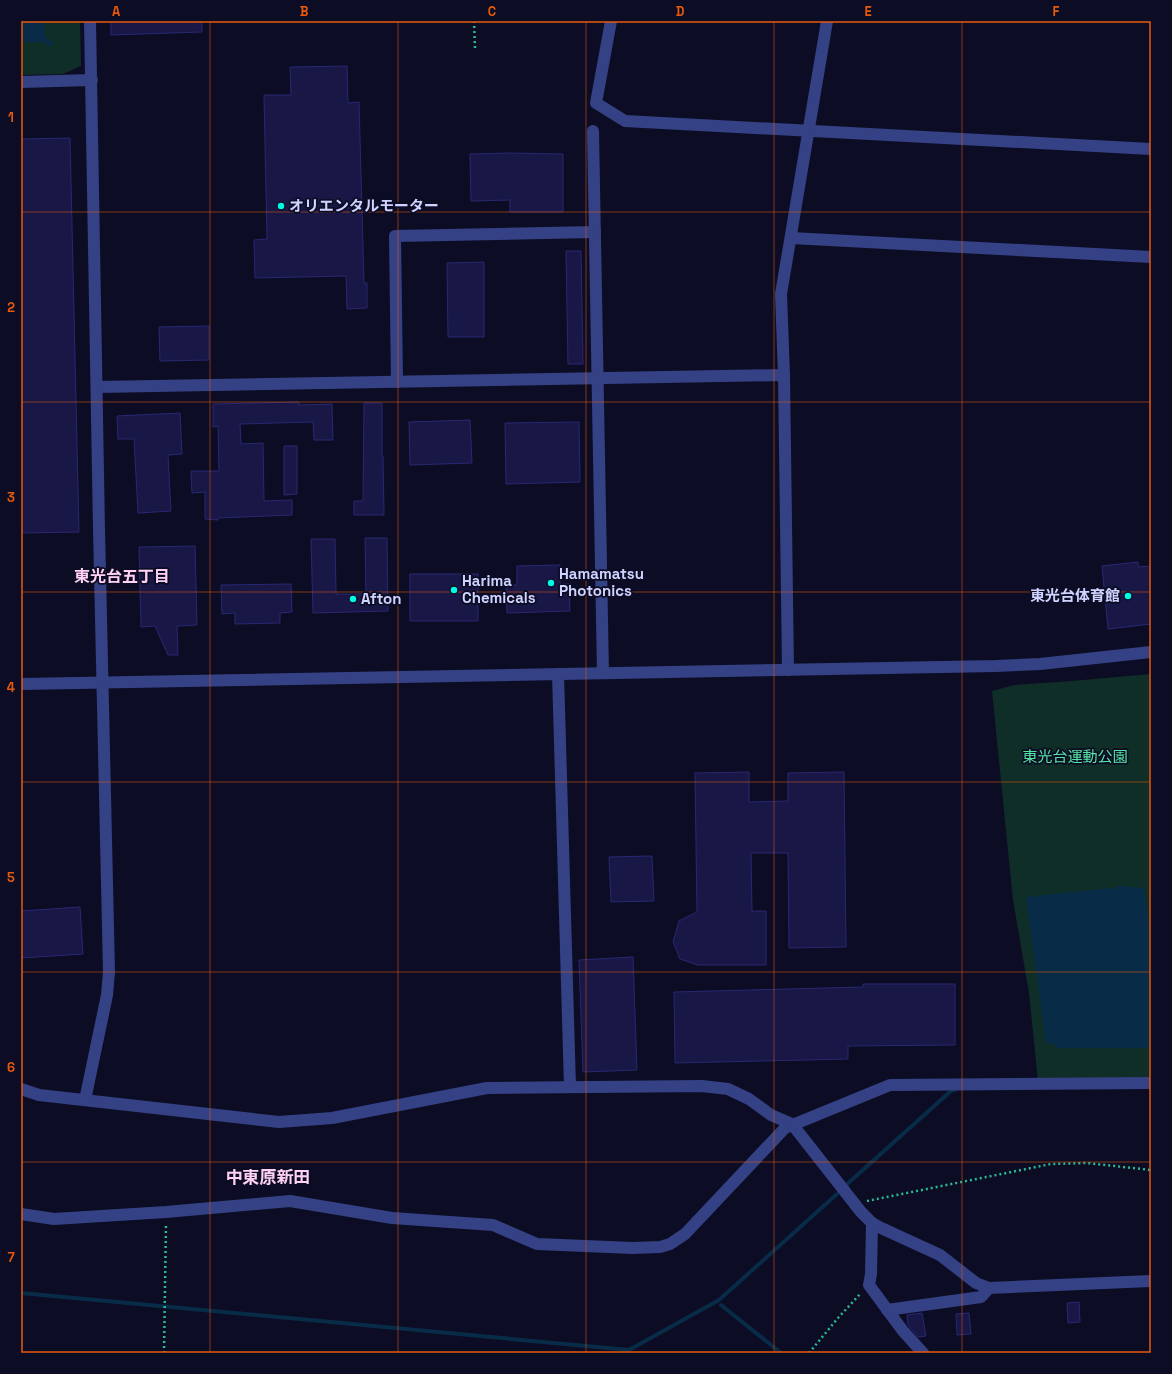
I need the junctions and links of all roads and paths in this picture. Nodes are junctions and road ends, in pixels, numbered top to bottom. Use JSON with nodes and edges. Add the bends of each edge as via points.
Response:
{"nodes":[{"id":1,"x":90,"y":21,"type":"edge"},
{"id":2,"x":474,"y":21,"type":"edge"},
{"id":3,"x":611,"y":21,"type":"edge"},
{"id":4,"x":827,"y":21,"type":"edge"},
{"id":5,"x":475,"y":48,"type":"dead end"},
{"id":6,"x":92,"y":80,"type":"junction"},
{"id":7,"x":21,"y":82,"type":"edge"},
{"id":8,"x":593,"y":131,"type":"dead end"},
{"id":9,"x":809,"y":131,"type":"junction"},
{"id":10,"x":1151,"y":149,"type":"edge"},
{"id":11,"x":595,"y":232,"type":"junction"},
{"id":12,"x":791,"y":238,"type":"junction"},
{"id":13,"x":1151,"y":257,"type":"edge"},
{"id":14,"x":784,"y":375,"type":"junction"},
{"id":15,"x":598,"y":378,"type":"junction"},
{"id":16,"x":397,"y":382,"type":"junction"},
{"id":17,"x":96,"y":387,"type":"junction"},
{"id":18,"x":1151,"y":652,"type":"edge"},
{"id":19,"x":788,"y":670,"type":"junction"},
{"id":20,"x":603,"y":673,"type":"junction"},
{"id":21,"x":558,"y":674,"type":"junction"},
{"id":22,"x":102,"y":682,"type":"junction"},
{"id":23,"x":21,"y":684,"type":"edge"},
{"id":24,"x":1151,"y":1083,"type":"edge"},
{"id":25,"x":570,"y":1087,"type":"junction"},
{"id":26,"x":21,"y":1089,"type":"edge"},
{"id":27,"x":85,"y":1100,"type":"junction"},
{"id":28,"x":792,"y":1124,"type":"junction"},
{"id":29,"x":1151,"y":1170,"type":"edge"},
{"id":30,"x":855,"y":1204,"type":"junction"},
{"id":31,"x":166,"y":1212,"type":"junction"},
{"id":32,"x":21,"y":1214,"type":"edge"},
{"id":33,"x":872,"y":1223,"type":"junction"},
{"id":34,"x":1151,"y":1281,"type":"edge"},
{"id":35,"x":869,"y":1285,"type":"junction"},
{"id":36,"x":988,"y":1288,"type":"junction"},
{"id":37,"x":887,"y":1310,"type":"junction"},
{"id":38,"x":164,"y":1353,"type":"edge"},
{"id":39,"x":809,"y":1353,"type":"edge"},
{"id":40,"x":923,"y":1353,"type":"edge"}],
"edges":[{"from":1,"to":6,"type":"street"},
{"from":2,"to":5,"type":"path"},
{"from":3,"to":9,"type":"street","via":[[596,103],[625,121]]},
{"from":4,"to":9,"type":"street"},
{"from":6,"to":7,"type":"street"},
{"from":6,"to":17,"type":"street"},
{"from":8,"to":11,"type":"street"},
{"from":9,"to":10,"type":"street"},
{"from":9,"to":12,"type":"street"},
{"from":11,"to":15,"type":"street"},
{"from":11,"to":16,"type":"street","via":[[395,236]]},
{"from":12,"to":13,"type":"street"},
{"from":12,"to":14,"type":"street","via":[[781,294]]},
{"from":14,"to":15,"type":"street"},
{"from":14,"to":19,"type":"street"},
{"from":15,"to":16,"type":"street"},
{"from":15,"to":20,"type":"street"},
{"from":16,"to":17,"type":"street"},
{"from":17,"to":22,"type":"street"},
{"from":18,"to":19,"type":"street","via":[[1040,664]]},
{"from":19,"to":20,"type":"street"},
{"from":20,"to":21,"type":"street"},
{"from":21,"to":22,"type":"street"},
{"from":21,"to":25,"type":"street"},
{"from":22,"to":23,"type":"street"},
{"from":22,"to":27,"type":"street","via":[[109,972],[107,995]]},
{"from":24,"to":28,"type":"street","via":[[890,1085]]},
{"from":25,"to":27,"type":"street","via":[[487,1088],[332,1118],[279,1122]]},
{"from":25,"to":28,"type":"street","via":[[702,1086],[728,1089],[749,1099],[771,1115]]},
{"from":26,"to":27,"type":"street","via":[[39,1095]]},
{"from":28,"to":30,"type":"street"},
{"from":28,"to":31,"type":"street","via":[[785,1128],[685,1234],[660,1247],[537,1244],[493,1225],[392,1218],[290,1201]]},
{"from":29,"to":30,"type":"path","via":[[1087,1163],[1051,1164]]},
{"from":30,"to":33,"type":"street"},
{"from":31,"to":32,"type":"street","via":[[54,1219]]},
{"from":31,"to":38,"type":"path"},
{"from":33,"to":35,"type":"street"},
{"from":33,"to":36,"type":"street","via":[[940,1255],[976,1283]]},
{"from":34,"to":36,"type":"street"},
{"from":35,"to":37,"type":"street"},
{"from":35,"to":39,"type":"path"},
{"from":36,"to":37,"type":"street","via":[[981,1297]]},
{"from":37,"to":40,"type":"street"}]}
